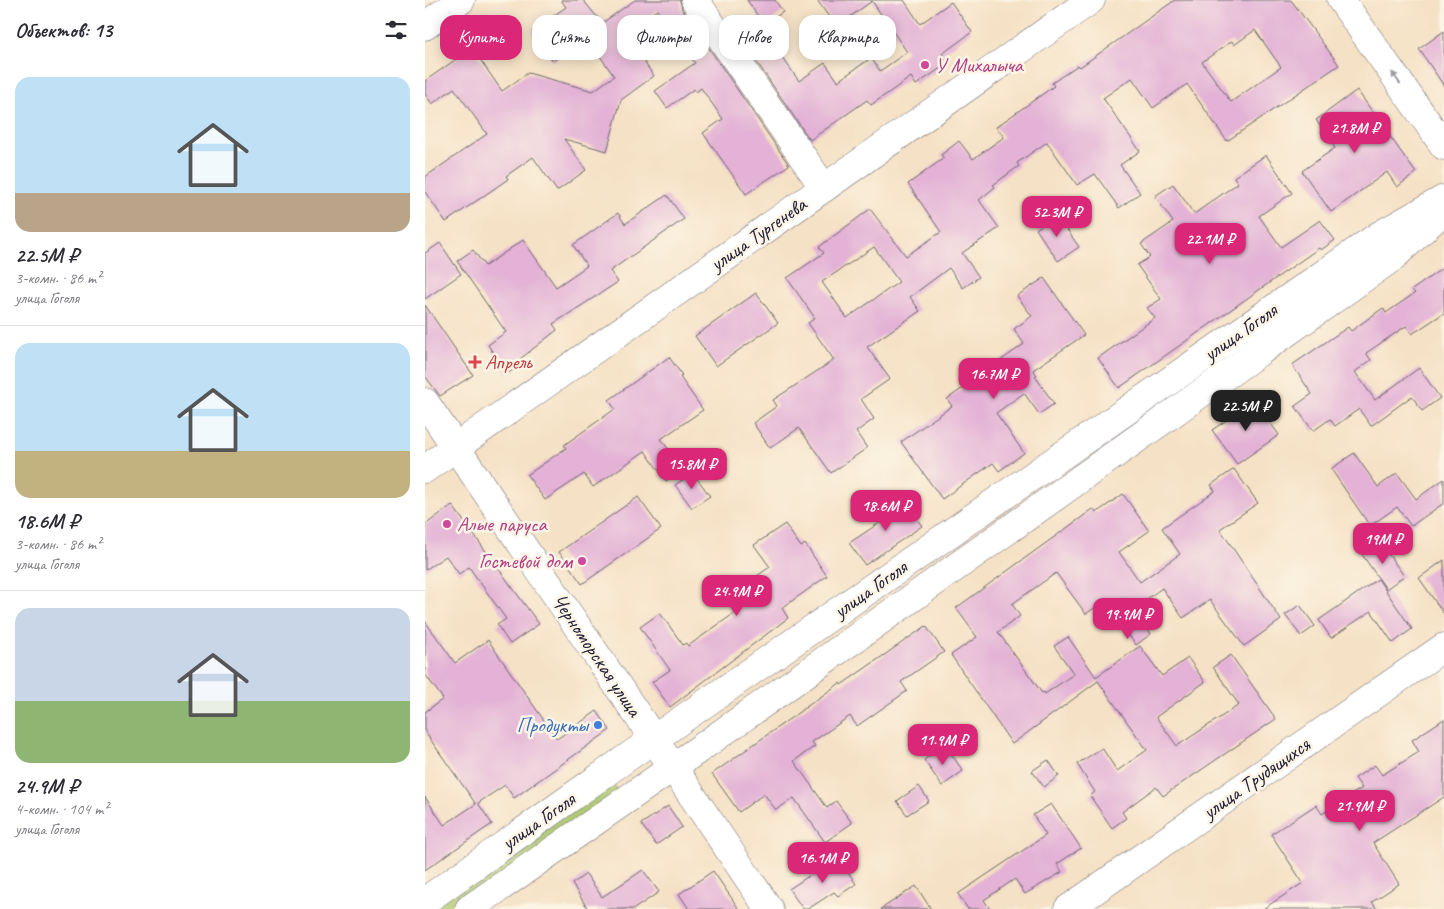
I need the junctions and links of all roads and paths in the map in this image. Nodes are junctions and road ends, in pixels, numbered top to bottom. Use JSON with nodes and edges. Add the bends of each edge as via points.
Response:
{"nodes":[{"id":1,"x":461,"y":0,"type":"edge"},
{"id":2,"x":695,"y":0,"type":"edge"},
{"id":3,"x":1091,"y":0,"type":"edge"},
{"id":4,"x":1341,"y":0,"type":"edge"},
{"id":5,"x":425,"y":26,"type":"edge"},
{"id":6,"x":1444,"y":146,"type":"edge"},
{"id":7,"x":824,"y":188,"type":"junction"},
{"id":8,"x":1444,"y":200,"type":"edge"},
{"id":9,"x":1444,"y":210,"type":"edge"},
{"id":10,"x":425,"y":402,"type":"edge"},
{"id":11,"x":456,"y":447,"type":"junction"},
{"id":12,"x":425,"y":469,"type":"edge"},
{"id":13,"x":1444,"y":647,"type":"edge"},
{"id":14,"x":654,"y":739,"type":"junction"},
{"id":15,"x":673,"y":767,"type":"junction"},
{"id":16,"x":425,"y":901,"type":"edge"},
{"id":17,"x":469,"y":909,"type":"edge"},
{"id":18,"x":769,"y":909,"type":"edge"},
{"id":19,"x":1068,"y":909,"type":"edge"}],
"edges":[{"from":1,"to":5,"type":"street"},
{"from":2,"to":7,"type":"street"},
{"from":3,"to":7,"type":"street","name":"улица Тургенева"},
{"from":6,"to":4,"type":"street","one_way":true},
{"from":7,"to":11,"type":"street","name":"улица Тургенева"},
{"from":8,"to":14,"type":"street","name":"улица Гоголя","via":[[1378,236]]},
{"from":9,"to":15,"type":"street","name":"улица Гоголя","via":[[1392,258]]},
{"from":10,"to":11,"type":"street","name":"Черноморская улица"},
{"from":11,"to":12,"type":"street","name":"улица Тургенева"},
{"from":11,"to":14,"type":"street","name":"Черноморская улица"},
{"from":13,"to":19,"type":"street","name":"улица Трудящихся"},
{"from":14,"to":15,"type":"street","name":"Черноморская улица"},
{"from":14,"to":16,"type":"street","name":"улица Гоголя"},
{"from":15,"to":17,"type":"street","name":"улица Гоголя"},
{"from":15,"to":18,"type":"street","name":"Черноморская улица"}]}
